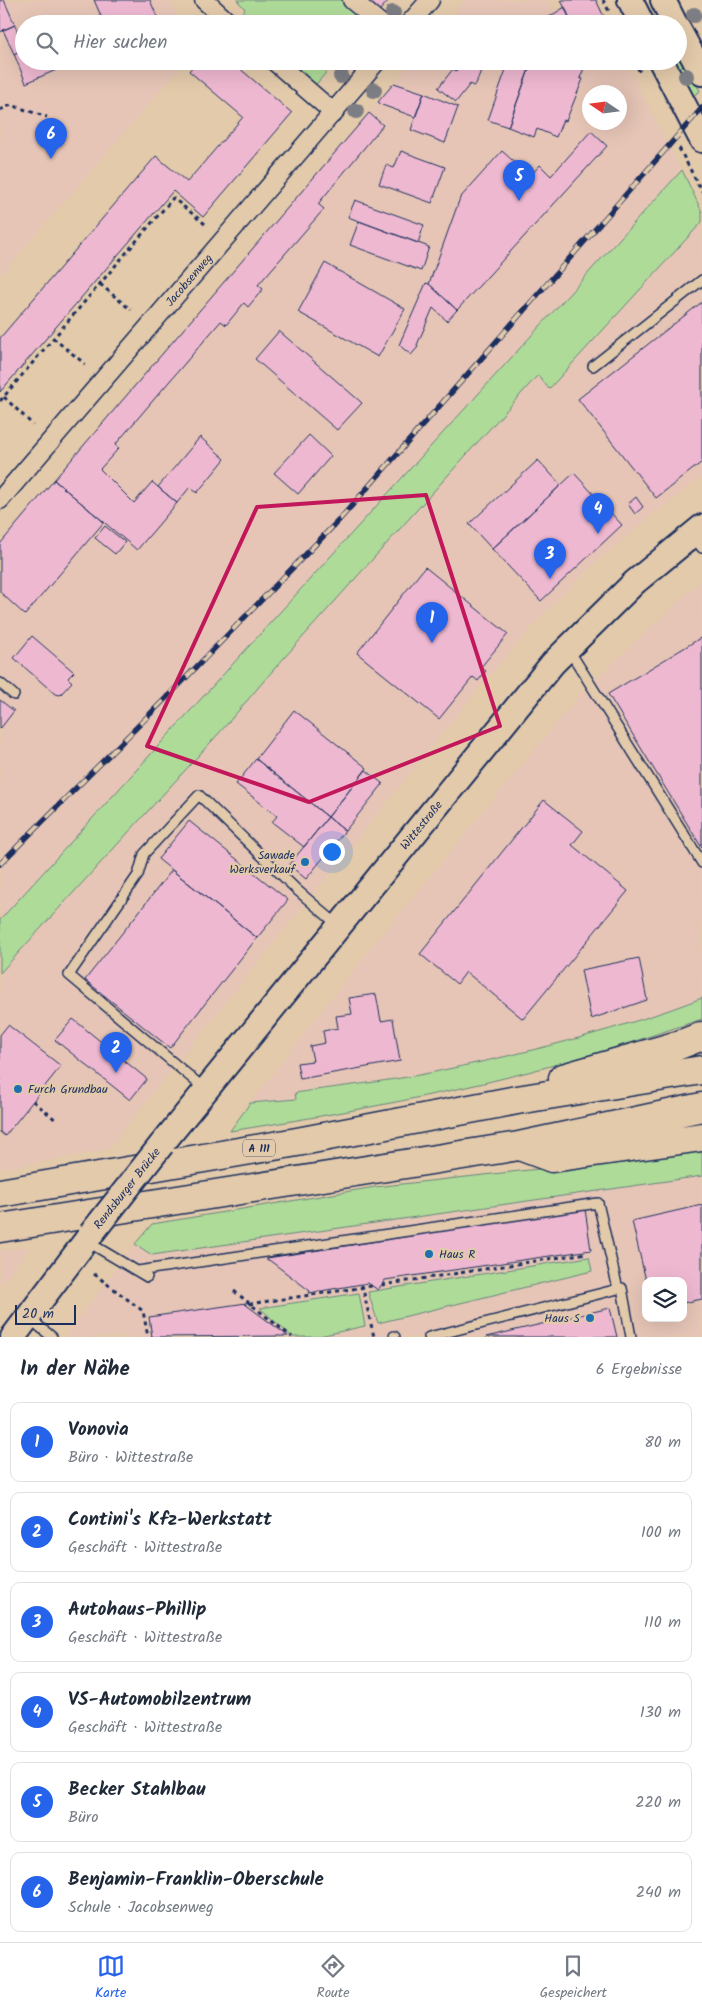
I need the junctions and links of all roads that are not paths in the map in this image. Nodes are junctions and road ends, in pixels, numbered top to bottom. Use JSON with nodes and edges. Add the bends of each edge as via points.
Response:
{"nodes":[{"id":1,"x":204,"y":0,"type":"edge"},
{"id":2,"x":352,"y":0,"type":"edge"},
{"id":3,"x":430,"y":0,"type":"edge"},
{"id":4,"x":630,"y":0,"type":"edge"},
{"id":5,"x":663,"y":0,"type":"edge"},
{"id":6,"x":220,"y":15,"type":"edge"},
{"id":7,"x":370,"y":15,"type":"edge"},
{"id":8,"x":418,"y":15,"type":"edge"},
{"id":9,"x":638,"y":15,"type":"edge"},
{"id":10,"x":670,"y":15,"type":"edge"},
{"id":11,"x":687,"y":46,"type":"edge"},
{"id":12,"x":285,"y":70,"type":"edge"},
{"id":13,"x":369,"y":70,"type":"edge"},
{"id":14,"x":666,"y":70,"type":"edge"},
{"id":15,"x":702,"y":73,"type":"edge"},
{"id":16,"x":334,"y":112,"type":"junction"},
{"id":17,"x":702,"y":140,"type":"edge"},
{"id":18,"x":702,"y":280,"type":"edge"},
{"id":19,"x":593,"y":366,"type":"dead end"},
{"id":20,"x":0,"y":500,"type":"edge"},
{"id":21,"x":699,"y":537,"type":"edge"},
{"id":22,"x":567,"y":648,"type":"junction"},
{"id":23,"x":0,"y":683,"type":"edge"},
{"id":24,"x":14,"y":694,"type":"dead end"},
{"id":25,"x":702,"y":863,"type":"edge"},
{"id":26,"x":339,"y":926,"type":"junction"},
{"id":27,"x":702,"y":1036,"type":"edge"},
{"id":28,"x":702,"y":1070,"type":"edge"},
{"id":29,"x":206,"y":1090,"type":"junction"},
{"id":30,"x":517,"y":1100,"type":"junction"},
{"id":31,"x":702,"y":1107,"type":"edge"},
{"id":32,"x":702,"y":1137,"type":"edge"},
{"id":33,"x":162,"y":1144,"type":"joint"},
{"id":34,"x":519,"y":1146,"type":"junction"},
{"id":35,"x":0,"y":1193,"type":"edge"},
{"id":36,"x":0,"y":1228,"type":"edge"},
{"id":37,"x":88,"y":1237,"type":"junction"},
{"id":38,"x":138,"y":1271,"type":"junction"},
{"id":39,"x":147,"y":1277,"type":"dead end"},
{"id":40,"x":618,"y":1289,"type":"junction"},
{"id":41,"x":20,"y":1330,"type":"edge"},
{"id":42,"x":52,"y":1337,"type":"edge"},
{"id":43,"x":429,"y":1337,"type":"edge"},
{"id":44,"x":632,"y":1337,"type":"edge"}],
"edges":[{"from":1,"to":6,"type":"street"},
{"from":2,"to":7,"type":"street"},
{"from":3,"to":8,"type":"street"},
{"from":4,"to":9,"type":"main road"},
{"from":5,"to":10,"type":"main road"},
{"from":11,"to":15,"type":"main road"},
{"from":12,"to":16,"type":"street"},
{"from":13,"to":16,"type":"street","name":"Jacobsenweg"},
{"from":14,"to":17,"type":"main road"},
{"from":16,"to":20,"type":"street","name":"Jacobsenweg"},
{"from":18,"to":19,"type":"lane"},
{"from":21,"to":22,"type":"main road","name":"Wittestraße","via":[[635,582]]},
{"from":22,"to":25,"type":"lane"},
{"from":22,"to":26,"type":"main road","name":"Wittestraße"},
{"from":23,"to":24,"type":"lane"},
{"from":26,"to":29,"type":"main road","name":"Wittestraße"},
{"from":26,"to":29,"type":"lane","via":[[199,795],[144,854],[138,875],[69,975]]},
{"from":27,"to":30,"type":"highway","via":[[540,1084]]},
{"from":28,"to":30,"type":"highway","number":"A 111"},
{"from":29,"to":33,"type":"main road","name":"Wittestraße"},
{"from":30,"to":35,"type":"highway","number":"A 111"},
{"from":31,"to":34,"type":"highway"},
{"from":32,"to":34,"type":"highway","via":[[552,1158]]},
{"from":33,"to":37,"type":"main road","name":"Rendsburger Brücke","bridge":true},
{"from":34,"to":36,"type":"highway"},
{"from":37,"to":38,"type":"lane"},
{"from":37,"to":41,"type":"main road"},
{"from":38,"to":39,"type":"lane"},
{"from":38,"to":40,"type":"lane","via":[[598,1203]]},
{"from":40,"to":43,"type":"lane"},
{"from":40,"to":44,"type":"lane","via":[[622,1288]]},
{"from":41,"to":42,"type":"lane"}]}
